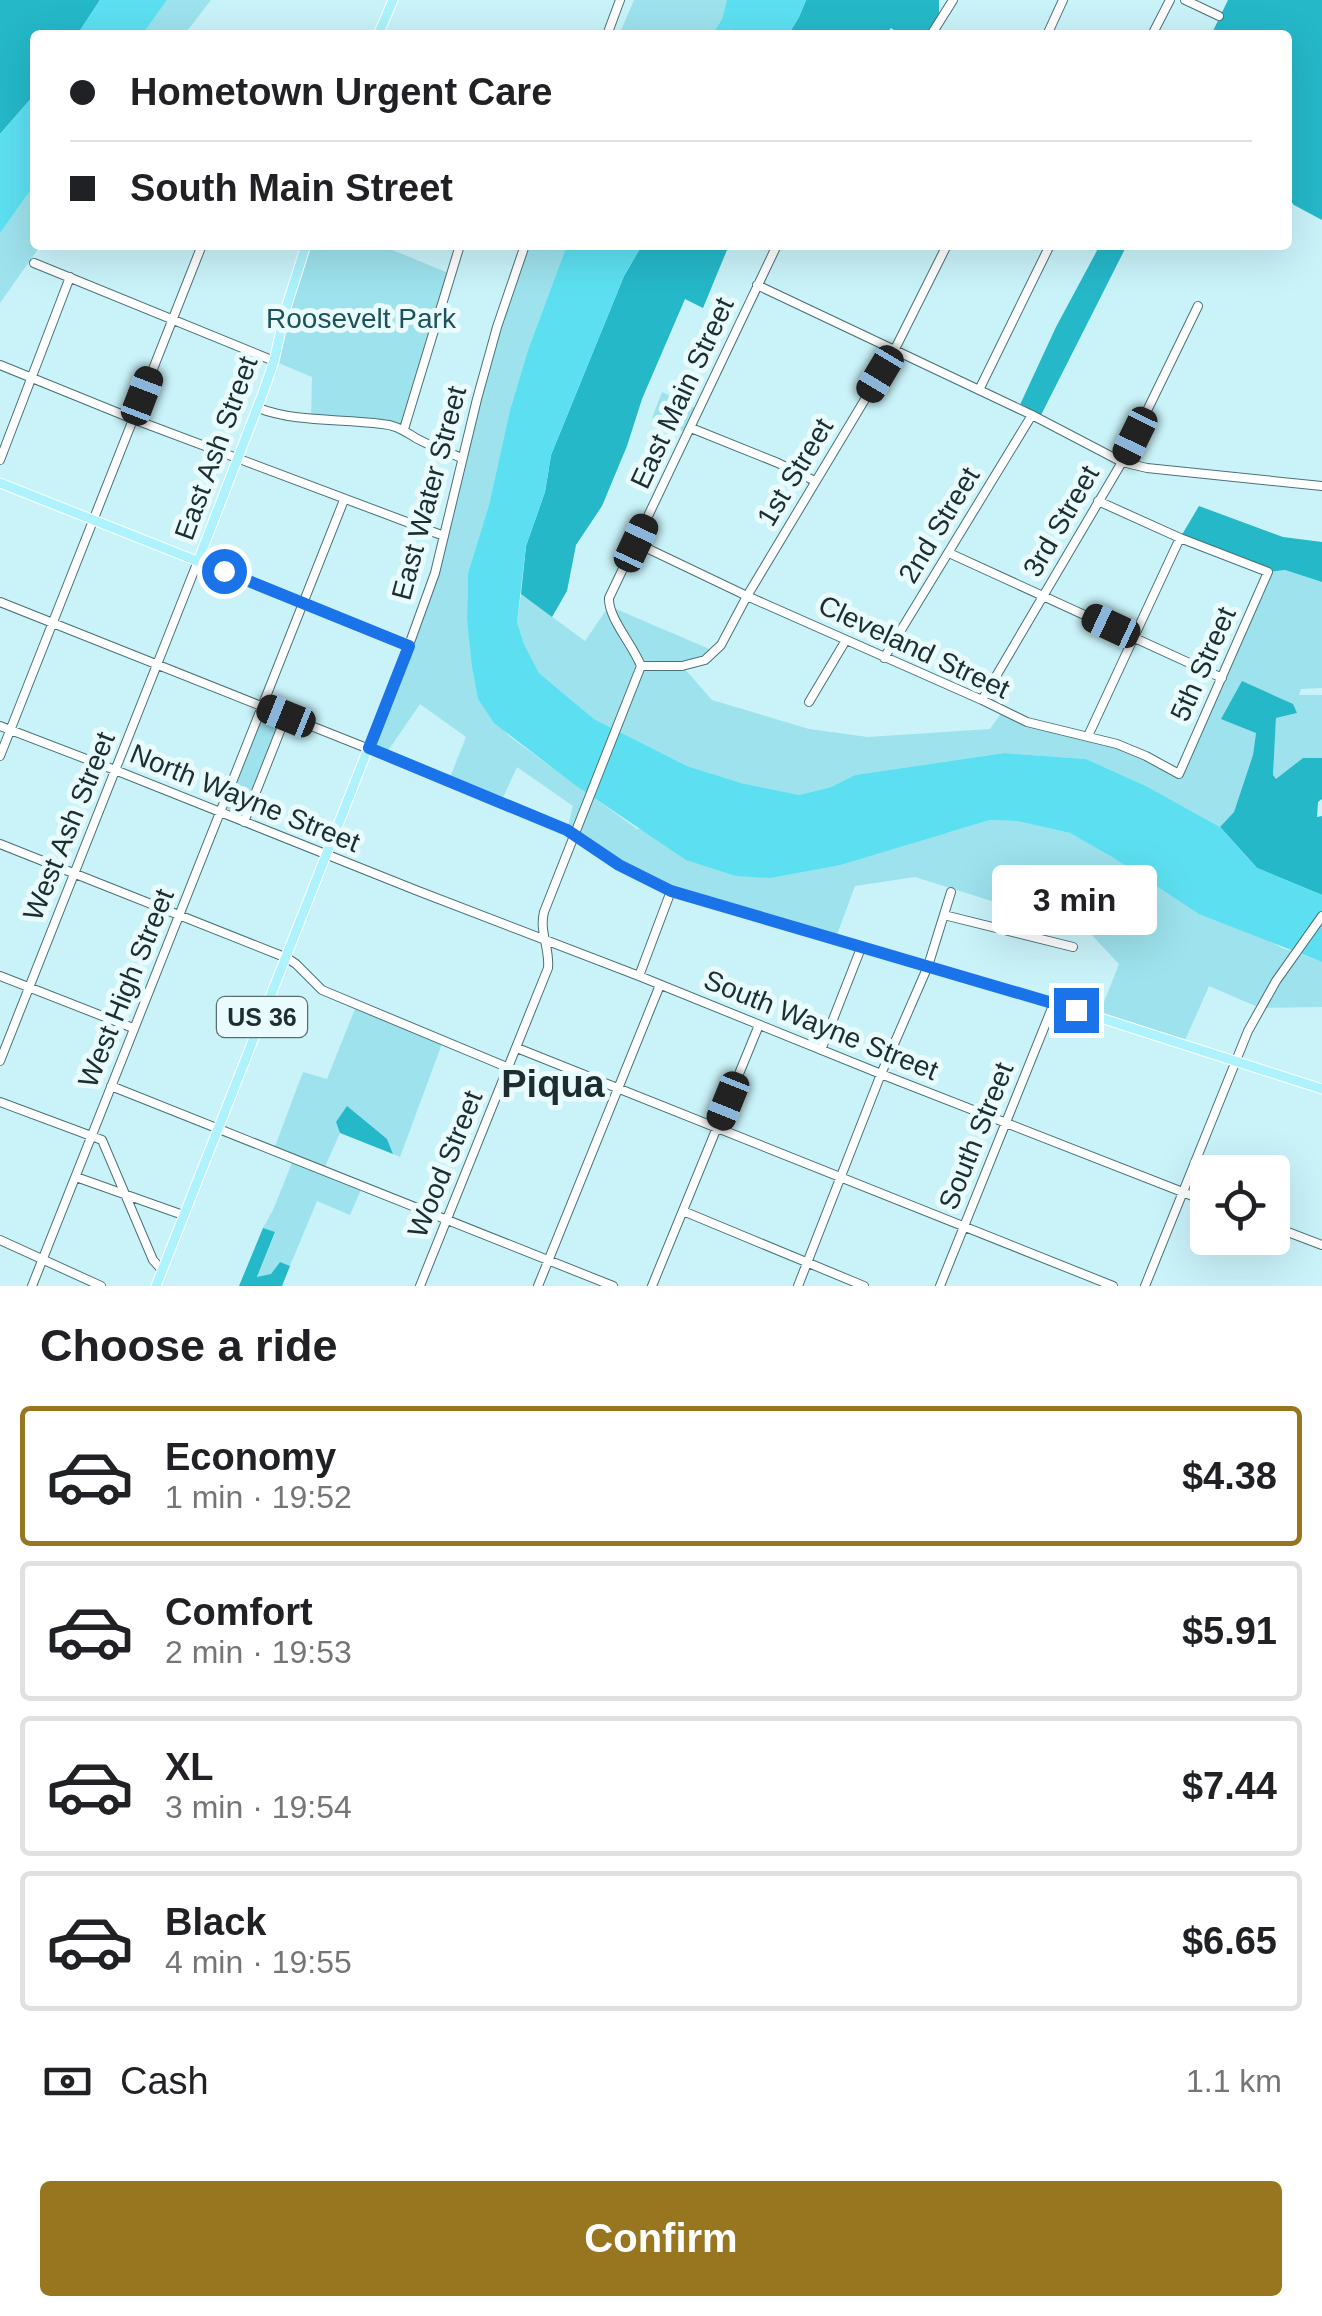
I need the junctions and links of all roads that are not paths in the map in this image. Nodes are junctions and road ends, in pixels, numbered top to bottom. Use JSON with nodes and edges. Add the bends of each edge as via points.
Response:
{"nodes":[{"id":1,"x":393,"y":0,"type":"edge"},
{"id":2,"x":620,"y":0,"type":"edge"},
{"id":3,"x":954,"y":0,"type":"edge"},
{"id":4,"x":1064,"y":0,"type":"edge"},
{"id":5,"x":1170,"y":0,"type":"edge"},
{"id":6,"x":1185,"y":0,"type":"edge"},
{"id":7,"x":1219,"y":16,"type":"dead end"},
{"id":8,"x":380,"y":30,"type":"edge"},
{"id":9,"x":609,"y":30,"type":"edge"},
{"id":10,"x":933,"y":30,"type":"edge"},
{"id":11,"x":1049,"y":30,"type":"edge"},
{"id":12,"x":1155,"y":30,"type":"edge"},
{"id":13,"x":200,"y":250,"type":"edge"},
{"id":14,"x":304,"y":250,"type":"edge"},
{"id":15,"x":458,"y":250,"type":"edge"},
{"id":16,"x":522,"y":250,"type":"edge"},
{"id":17,"x":774,"y":250,"type":"edge"},
{"id":18,"x":944,"y":250,"type":"edge"},
{"id":19,"x":1048,"y":250,"type":"edge"},
{"id":20,"x":34,"y":262,"type":"dead end"},
{"id":21,"x":70,"y":278,"type":"junction"},
{"id":22,"x":757,"y":284,"type":"junction"},
{"id":23,"x":1198,"y":306,"type":"dead end"},
{"id":24,"x":173,"y":320,"type":"junction"},
{"id":25,"x":894,"y":351,"type":"junction"},
{"id":26,"x":274,"y":361,"type":"junction"},
{"id":27,"x":0,"y":365,"type":"edge"},
{"id":28,"x":32,"y":378,"type":"junction"},
{"id":29,"x":979,"y":390,"type":"junction"},
{"id":30,"x":258,"y":408,"type":"junction"},
{"id":31,"x":1032,"y":416,"type":"junction"},
{"id":32,"x":134,"y":419,"type":"junction"},
{"id":33,"x":404,"y":428,"type":"junction"},
{"id":34,"x":692,"y":428,"type":"junction"},
{"id":35,"x":237,"y":458,"type":"junction"},
{"id":36,"x":461,"y":458,"type":"junction"},
{"id":37,"x":0,"y":460,"type":"edge"},
{"id":38,"x":1122,"y":462,"type":"junction"},
{"id":39,"x":816,"y":481,"type":"junction"},
{"id":40,"x":0,"y":483,"type":"edge"},
{"id":41,"x":1322,"y":486,"type":"edge"},
{"id":42,"x":344,"y":500,"type":"junction"},
{"id":43,"x":1098,"y":501,"type":"junction"},
{"id":44,"x":94,"y":520,"type":"junction"},
{"id":45,"x":444,"y":536,"type":"junction"},
{"id":46,"x":1180,"y":538,"type":"junction"},
{"id":47,"x":636,"y":543,"type":"junction"},
{"id":48,"x":949,"y":553,"type":"junction"},
{"id":49,"x":198,"y":561,"type":"junction"},
{"id":50,"x":747,"y":596,"type":"junction"},
{"id":51,"x":1043,"y":596,"type":"junction"},
{"id":52,"x":0,"y":602,"type":"edge"},
{"id":53,"x":302,"y":603,"type":"junction"},
{"id":54,"x":52,"y":623,"type":"junction"},
{"id":55,"x":1134,"y":636,"type":"junction"},
{"id":56,"x":846,"y":640,"type":"junction"},
{"id":57,"x":409,"y":646,"type":"junction"},
{"id":58,"x":884,"y":658,"type":"junction"},
{"id":59,"x":157,"y":664,"type":"junction"},
{"id":60,"x":641,"y":666,"type":"junction"},
{"id":61,"x":1222,"y":678,"type":"junction"},
{"id":62,"x":982,"y":700,"type":"junction"},
{"id":63,"x":809,"y":702,"type":"dead end"},
{"id":64,"x":260,"y":706,"type":"junction"},
{"id":65,"x":286,"y":716,"type":"junction"},
{"id":66,"x":0,"y":726,"type":"edge"},
{"id":67,"x":10,"y":730,"type":"junction"},
{"id":68,"x":1088,"y":736,"type":"junction"},
{"id":69,"x":369,"y":748,"type":"junction"},
{"id":70,"x":0,"y":756,"type":"edge"},
{"id":71,"x":115,"y":770,"type":"junction"},
{"id":72,"x":1179,"y":774,"type":"joint"},
{"id":73,"x":219,"y":812,"type":"junction"},
{"id":74,"x":244,"y":822,"type":"junction"},
{"id":75,"x":575,"y":834,"type":"junction"},
{"id":76,"x":0,"y":844,"type":"edge"},
{"id":77,"x":327,"y":855,"type":"junction"},
{"id":78,"x":74,"y":874,"type":"junction"},
{"id":79,"x":418,"y":891,"type":"joint"},
{"id":80,"x":671,"y":891,"type":"junction"},
{"id":81,"x":951,"y":892,"type":"dead end"},
{"id":82,"x":179,"y":915,"type":"junction"},
{"id":83,"x":944,"y":916,"type":"junction"},
{"id":84,"x":1322,"y":916,"type":"edge"},
{"id":85,"x":544,"y":939,"type":"junction"},
{"id":86,"x":1073,"y":947,"type":"dead end"},
{"id":87,"x":861,"y":948,"type":"junction"},
{"id":88,"x":287,"y":958,"type":"junction"},
{"id":89,"x":928,"y":966,"type":"junction"},
{"id":90,"x":0,"y":976,"type":"edge"},
{"id":91,"x":639,"y":976,"type":"junction"},
{"id":92,"x":660,"y":985,"type":"junction"},
{"id":93,"x":29,"y":987,"type":"junction"},
{"id":94,"x":1054,"y":1003,"type":"junction"},
{"id":95,"x":759,"y":1025,"type":"junction"},
{"id":96,"x":133,"y":1028,"type":"junction"},
{"id":97,"x":517,"y":1048,"type":"junction"},
{"id":98,"x":821,"y":1050,"type":"junction"},
{"id":99,"x":0,"y":1060,"type":"edge"},
{"id":100,"x":1236,"y":1062,"type":"junction"},
{"id":101,"x":508,"y":1068,"type":"junction"},
{"id":102,"x":881,"y":1074,"type":"junction"},
{"id":103,"x":110,"y":1086,"type":"junction"},
{"id":104,"x":618,"y":1086,"type":"junction"},
{"id":105,"x":1322,"y":1089,"type":"edge"},
{"id":106,"x":0,"y":1102,"type":"edge"},
{"id":107,"x":1007,"y":1124,"type":"junction"},
{"id":108,"x":718,"y":1126,"type":"junction"},
{"id":109,"x":218,"y":1128,"type":"junction"},
{"id":110,"x":90,"y":1136,"type":"junction"},
{"id":111,"x":842,"y":1176,"type":"junction"},
{"id":112,"x":76,"y":1177,"type":"junction"},
{"id":113,"x":1182,"y":1192,"type":"junction"},
{"id":114,"x":126,"y":1195,"type":"junction"},
{"id":115,"x":1190,"y":1195,"type":"edge"},
{"id":116,"x":683,"y":1211,"type":"junction"},
{"id":117,"x":183,"y":1214,"type":"junction"},
{"id":118,"x":447,"y":1220,"type":"junction"},
{"id":119,"x":964,"y":1226,"type":"junction"},
{"id":120,"x":1290,"y":1233,"type":"edge"},
{"id":121,"x":0,"y":1240,"type":"edge"},
{"id":122,"x":1322,"y":1245,"type":"edge"},
{"id":123,"x":549,"y":1260,"type":"junction"},
{"id":124,"x":42,"y":1261,"type":"junction"},
{"id":125,"x":808,"y":1263,"type":"junction"},
{"id":126,"x":162,"y":1270,"type":"junction"},
{"id":127,"x":97,"y":1284,"type":"edge"},
{"id":128,"x":32,"y":1286,"type":"edge"},
{"id":129,"x":156,"y":1286,"type":"edge"},
{"id":130,"x":420,"y":1286,"type":"edge"},
{"id":131,"x":538,"y":1286,"type":"edge"},
{"id":132,"x":614,"y":1286,"type":"edge"},
{"id":133,"x":652,"y":1286,"type":"edge"},
{"id":134,"x":798,"y":1286,"type":"edge"},
{"id":135,"x":864,"y":1286,"type":"edge"},
{"id":136,"x":940,"y":1286,"type":"edge"},
{"id":137,"x":1114,"y":1286,"type":"edge"},
{"id":138,"x":1146,"y":1286,"type":"edge"}],
"edges":[{"from":1,"to":8,"type":"main road"},
{"from":2,"to":9,"type":"street"},
{"from":3,"to":10,"type":"street"},
{"from":4,"to":11,"type":"street"},
{"from":5,"to":12,"type":"street"},
{"from":6,"to":7,"type":"street"},
{"from":13,"to":24,"type":"street"},
{"from":14,"to":26,"type":"main road","name":"East Ash Street"},
{"from":15,"to":33,"type":"street"},
{"from":16,"to":36,"type":"street","name":"East Water Street"},
{"from":17,"to":22,"type":"street","name":"East Main Street"},
{"from":18,"to":25,"type":"street","name":"1st Street"},
{"from":19,"to":29,"type":"street"},
{"from":20,"to":21,"type":"street"},
{"from":21,"to":24,"type":"street"},
{"from":21,"to":28,"type":"street"},
{"from":22,"to":25,"type":"street"},
{"from":22,"to":34,"type":"street","name":"East Main Street"},
{"from":23,"to":38,"type":"street","name":"3rd Street"},
{"from":24,"to":26,"type":"street"},
{"from":24,"to":32,"type":"street"},
{"from":25,"to":29,"type":"street"},
{"from":25,"to":39,"type":"street","name":"1st Street"},
{"from":26,"to":30,"type":"main road","name":"East Ash Street"},
{"from":27,"to":28,"type":"street"},
{"from":28,"to":32,"type":"street"},
{"from":28,"to":37,"type":"street"},
{"from":29,"to":31,"type":"street"},
{"from":30,"to":33,"type":"street"},
{"from":30,"to":35,"type":"main road","name":"East Ash Street"},
{"from":31,"to":38,"type":"street"},
{"from":31,"to":48,"type":"street","name":"2nd Street"},
{"from":32,"to":35,"type":"street"},
{"from":32,"to":44,"type":"street"},
{"from":33,"to":36,"type":"street"},
{"from":34,"to":39,"type":"street"},
{"from":34,"to":47,"type":"street","name":"East Main Street"},
{"from":35,"to":42,"type":"street"},
{"from":35,"to":49,"type":"main road","name":"East Ash Street"},
{"from":36,"to":45,"type":"street","name":"East Water Street"},
{"from":38,"to":41,"type":"street"},
{"from":38,"to":43,"type":"street","name":"3rd Street"},
{"from":39,"to":50,"type":"street","name":"1st Street"},
{"from":40,"to":44,"type":"main road"},
{"from":42,"to":45,"type":"street"},
{"from":42,"to":53,"type":"street","name":"West High Street"},
{"from":43,"to":46,"type":"street"},
{"from":43,"to":51,"type":"street","name":"3rd Street"},
{"from":44,"to":49,"type":"main road"},
{"from":44,"to":54,"type":"street"},
{"from":45,"to":57,"type":"street","name":"East Water Street"},
{"from":46,"to":55,"type":"street"},
{"from":46,"to":61,"type":"street","name":"5th Street","via":[[1268,572]]},
{"from":47,"to":50,"type":"street","name":"Cleveland Street"},
{"from":47,"to":60,"type":"street","name":"East Main Street","via":[[609,606]]},
{"from":48,"to":51,"type":"street"},
{"from":48,"to":58,"type":"street","name":"2nd Street"},
{"from":49,"to":53,"type":"main road"},
{"from":49,"to":59,"type":"street","name":"East Ash Street"},
{"from":50,"to":56,"type":"street","name":"Cleveland Street"},
{"from":50,"to":60,"type":"street","name":"1st Street","via":[[706,660]]},
{"from":51,"to":55,"type":"street"},
{"from":51,"to":62,"type":"street","name":"3rd Street"},
{"from":52,"to":54,"type":"street"},
{"from":53,"to":57,"type":"main road"},
{"from":53,"to":64,"type":"street","name":"West High Street"},
{"from":54,"to":59,"type":"street"},
{"from":54,"to":67,"type":"street"},
{"from":55,"to":61,"type":"street"},
{"from":55,"to":68,"type":"street"},
{"from":56,"to":58,"type":"street","name":"Cleveland Street"},
{"from":56,"to":63,"type":"street"},
{"from":57,"to":69,"type":"main road","name":"East Water Street","number":"US 36"},
{"from":58,"to":62,"type":"street","name":"Cleveland Street"},
{"from":59,"to":64,"type":"street"},
{"from":59,"to":71,"type":"street","name":"West Ash Street"},
{"from":60,"to":75,"type":"street"},
{"from":61,"to":72,"type":"street","name":"5th Street"},
{"from":62,"to":68,"type":"street","name":"Cleveland Street","via":[[1026,722]]},
{"from":64,"to":65,"type":"street"},
{"from":64,"to":73,"type":"street","name":"West High Street"},
{"from":65,"to":69,"type":"street"},
{"from":65,"to":74,"type":"street"},
{"from":66,"to":67,"type":"street","name":"North Wayne Street"},
{"from":67,"to":70,"type":"street"},
{"from":67,"to":71,"type":"street","name":"North Wayne Street"},
{"from":68,"to":72,"type":"street","name":"Cleveland Street"},
{"from":69,"to":75,"type":"main road"},
{"from":69,"to":77,"type":"main road","number":"US 36"},
{"from":71,"to":73,"type":"street","name":"North Wayne Street"},
{"from":71,"to":78,"type":"street","name":"West Ash Street"},
{"from":73,"to":74,"type":"street","name":"North Wayne Street"},
{"from":73,"to":82,"type":"street","name":"West High Street"},
{"from":74,"to":77,"type":"street","name":"North Wayne Street"},
{"from":75,"to":80,"type":"main road"},
{"from":75,"to":85,"type":"street","name":"Wood Street","via":[[540,925]]},
{"from":76,"to":78,"type":"street"},
{"from":77,"to":79,"type":"street","name":"North Wayne Street"},
{"from":77,"to":88,"type":"main road","number":"US 36"},
{"from":78,"to":82,"type":"street"},
{"from":78,"to":93,"type":"street","name":"West Ash Street"},
{"from":79,"to":85,"type":"street","name":"South Wayne Street"},
{"from":80,"to":87,"type":"main road"},
{"from":80,"to":91,"type":"street"},
{"from":81,"to":83,"type":"street"},
{"from":82,"to":88,"type":"street"},
{"from":82,"to":96,"type":"street","name":"West High Street"},
{"from":83,"to":86,"type":"street"},
{"from":83,"to":89,"type":"street"},
{"from":84,"to":100,"type":"street","via":[[1260,1008]]},
{"from":85,"to":91,"type":"street","name":"South Wayne Street"},
{"from":85,"to":97,"type":"street","name":"Wood Street","via":[[548,968]]},
{"from":87,"to":89,"type":"main road"},
{"from":87,"to":98,"type":"street"},
{"from":88,"to":101,"type":"street","via":[[322,990]]},
{"from":88,"to":109,"type":"main road","number":"US 36"},
{"from":89,"to":94,"type":"main road"},
{"from":89,"to":102,"type":"street"},
{"from":90,"to":93,"type":"street"},
{"from":91,"to":92,"type":"street","name":"South Wayne Street"},
{"from":92,"to":95,"type":"street","name":"South Wayne Street"},
{"from":92,"to":104,"type":"street"},
{"from":93,"to":96,"type":"street"},
{"from":93,"to":99,"type":"street","name":"West Ash Street"},
{"from":94,"to":100,"type":"main road"},
{"from":94,"to":107,"type":"street","name":"South Street"},
{"from":95,"to":98,"type":"street","name":"South Wayne Street"},
{"from":95,"to":108,"type":"street"},
{"from":96,"to":103,"type":"street","name":"West High Street"},
{"from":97,"to":101,"type":"street","name":"Wood Street"},
{"from":97,"to":104,"type":"street"},
{"from":98,"to":102,"type":"street","name":"South Wayne Street"},
{"from":100,"to":105,"type":"main road"},
{"from":100,"to":113,"type":"street"},
{"from":101,"to":118,"type":"street","name":"Wood Street"},
{"from":102,"to":107,"type":"street","name":"South Wayne Street"},
{"from":102,"to":111,"type":"street"},
{"from":103,"to":109,"type":"street"},
{"from":103,"to":110,"type":"street","name":"West High Street"},
{"from":104,"to":108,"type":"street"},
{"from":104,"to":123,"type":"street"},
{"from":106,"to":110,"type":"street"},
{"from":107,"to":113,"type":"street","name":"South Wayne Street"},
{"from":107,"to":119,"type":"street","name":"South Street"},
{"from":108,"to":111,"type":"street"},
{"from":108,"to":116,"type":"street"},
{"from":109,"to":117,"type":"main road","number":"US 36"},
{"from":109,"to":118,"type":"street"},
{"from":110,"to":112,"type":"street","name":"West High Street"},
{"from":110,"to":114,"type":"street","via":[[102,1140]]},
{"from":111,"to":119,"type":"street"},
{"from":111,"to":125,"type":"street"},
{"from":112,"to":114,"type":"street"},
{"from":112,"to":124,"type":"street","name":"West High Street"},
{"from":113,"to":115,"type":"street","name":"South Wayne Street"},
{"from":113,"to":138,"type":"street"},
{"from":114,"to":117,"type":"street"},
{"from":114,"to":126,"type":"street"},
{"from":116,"to":125,"type":"street"},
{"from":116,"to":133,"type":"street"},
{"from":117,"to":126,"type":"main road","number":"US 36"},
{"from":118,"to":123,"type":"street"},
{"from":118,"to":130,"type":"street","name":"Wood Street"},
{"from":119,"to":136,"type":"street","name":"South Street"},
{"from":119,"to":137,"type":"street"},
{"from":120,"to":122,"type":"street"},
{"from":121,"to":124,"type":"street"},
{"from":123,"to":131,"type":"street"},
{"from":123,"to":132,"type":"street"},
{"from":124,"to":127,"type":"street"},
{"from":124,"to":128,"type":"street","name":"West High Street"},
{"from":125,"to":134,"type":"street"},
{"from":125,"to":135,"type":"street"},
{"from":126,"to":129,"type":"main road","number":"US 36"}]}
